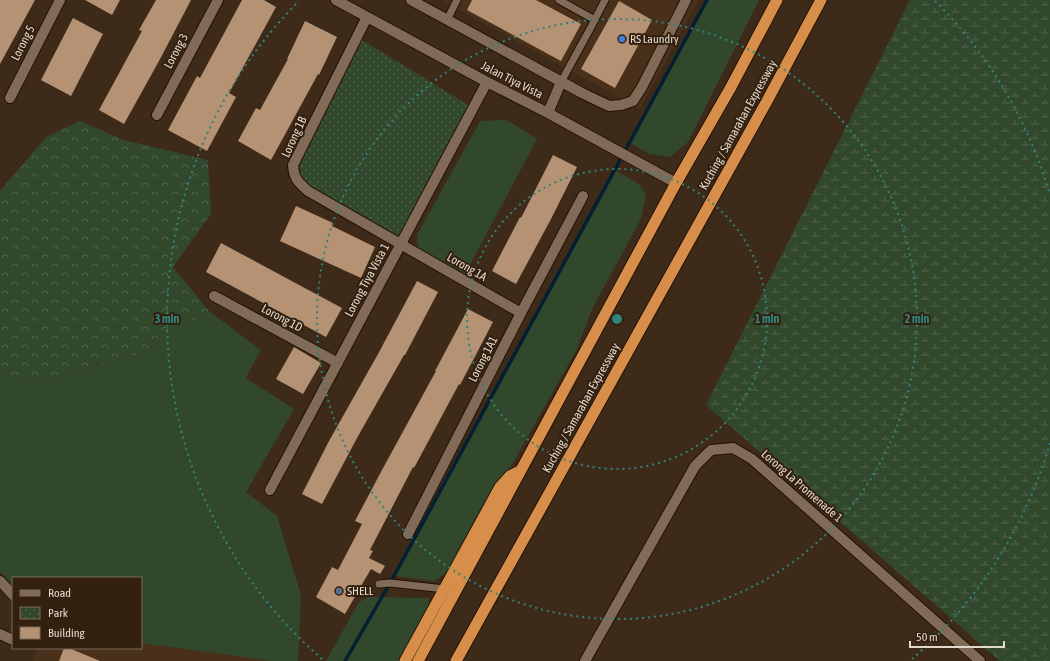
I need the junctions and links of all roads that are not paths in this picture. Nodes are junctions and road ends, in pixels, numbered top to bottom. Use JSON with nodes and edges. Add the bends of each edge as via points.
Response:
{"nodes":[{"id":1,"x":60,"y":0,"type":"edge"},
{"id":2,"x":218,"y":0,"type":"edge"},
{"id":3,"x":336,"y":0,"type":"edge"},
{"id":4,"x":411,"y":0,"type":"edge"},
{"id":5,"x":458,"y":0,"type":"edge"},
{"id":6,"x":559,"y":0,"type":"edge"},
{"id":7,"x":605,"y":0,"type":"edge"},
{"id":8,"x":686,"y":0,"type":"edge"},
{"id":9,"x":777,"y":0,"type":"edge"},
{"id":10,"x":822,"y":0,"type":"edge"},
{"id":11,"x":571,"y":3,"type":"edge"},
{"id":12,"x":367,"y":17,"type":"junction"},
{"id":13,"x":447,"y":20,"type":"junction"},
{"id":14,"x":595,"y":20,"type":"junction"},
{"id":15,"x":487,"y":82,"type":"junction"},
{"id":16,"x":561,"y":82,"type":"junction"},
{"id":17,"x":10,"y":98,"type":"dead end"},
{"id":18,"x":548,"y":113,"type":"junction"},
{"id":19,"x":157,"y":115,"type":"dead end"},
{"id":20,"x":676,"y":183,"type":"junction"},
{"id":21,"x":583,"y":196,"type":"dead end"},
{"id":22,"x":401,"y":244,"type":"junction"},
{"id":23,"x":214,"y":296,"type":"dead end"},
{"id":24,"x":521,"y":313,"type":"junction"},
{"id":25,"x":338,"y":363,"type":"junction"},
{"id":26,"x":520,"y":471,"type":"junction"},
{"id":27,"x":270,"y":490,"type":"dead end"},
{"id":28,"x":408,"y":534,"type":"dead end"},
{"id":29,"x":0,"y":581,"type":"edge"},
{"id":30,"x":379,"y":584,"type":"dead end"},
{"id":31,"x":445,"y":589,"type":"junction"},
{"id":32,"x":12,"y":593,"type":"edge"},
{"id":33,"x":0,"y":634,"type":"edge"},
{"id":34,"x":12,"y":640,"type":"edge"},
{"id":35,"x":405,"y":661,"type":"edge"},
{"id":36,"x":418,"y":661,"type":"edge"},
{"id":37,"x":456,"y":661,"type":"edge"},
{"id":38,"x":585,"y":661,"type":"edge"},
{"id":39,"x":980,"y":661,"type":"edge"}],
"edges":[{"from":1,"to":17,"type":"street","name":"Lorong 5"},
{"from":2,"to":19,"type":"street","name":"Lorong 3"},
{"from":3,"to":12,"type":"street","name":"Jalan Tiya Vista"},
{"from":4,"to":13,"type":"street"},
{"from":5,"to":13,"type":"lane"},
{"from":6,"to":11,"type":"lane"},
{"from":7,"to":14,"type":"lane"},
{"from":8,"to":16,"type":"street","via":[[633,101],[609,106]]},
{"from":9,"to":20,"type":"highway","name":"Kuching / Samarahan Expressway"},
{"from":10,"to":37,"type":"highway","name":"Kuching / Samarahan Expressway"},
{"from":11,"to":14,"type":"lane"},
{"from":12,"to":15,"type":"street","name":"Jalan Tiya Vista"},
{"from":12,"to":22,"type":"street","name":"Lorong 1B","via":[[294,165],[294,175],[308,190]]},
{"from":13,"to":16,"type":"street"},
{"from":14,"to":16,"type":"lane"},
{"from":15,"to":18,"type":"street","name":"Jalan Tiya Vista"},
{"from":15,"to":22,"type":"street","name":"Lorong Tiya Vista 1"},
{"from":16,"to":18,"type":"street"},
{"from":18,"to":20,"type":"street","name":"Jalan Tiya Vista"},
{"from":20,"to":26,"type":"highway","name":"Kuching / Samarahan Expressway"},
{"from":21,"to":24,"type":"street","name":"Lorong 1A1"},
{"from":22,"to":24,"type":"street","name":"Lorong 1A"},
{"from":22,"to":25,"type":"street","name":"Lorong Tiya Vista 1"},
{"from":23,"to":25,"type":"street","name":"Lorong 1D"},
{"from":24,"to":28,"type":"street","name":"Lorong 1A1"},
{"from":25,"to":27,"type":"street","name":"Lorong Tiya Vista 1"},
{"from":26,"to":31,"type":"highway","via":[[510,476],[500,487]]},
{"from":26,"to":36,"type":"highway","name":"Kuching / Samarahan Expressway"},
{"from":29,"to":32,"type":"street"},
{"from":30,"to":31,"type":"lane"},
{"from":31,"to":35,"type":"highway"},
{"from":33,"to":34,"type":"street"},
{"from":38,"to":39,"type":"street","name":"Lorong La Promenade 1","via":[[695,466],[711,450],[732,448],[752,459]]}]}
